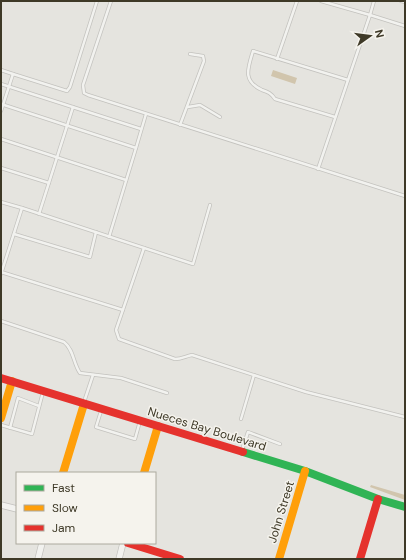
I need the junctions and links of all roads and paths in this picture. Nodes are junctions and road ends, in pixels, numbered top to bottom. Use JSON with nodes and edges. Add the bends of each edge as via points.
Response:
{"nodes":[{"id":1,"x":97,"y":1,"type":"edge"},
{"id":2,"x":111,"y":1,"type":"edge"},
{"id":3,"x":297,"y":1,"type":"edge"},
{"id":4,"x":321,"y":1,"type":"edge"},
{"id":5,"x":374,"y":1,"type":"edge"},
{"id":6,"x":401,"y":1,"type":"edge"},
{"id":7,"x":405,"y":2,"type":"edge"},
{"id":8,"x":370,"y":15,"type":"junction"},
{"id":9,"x":405,"y":26,"type":"edge"},
{"id":10,"x":190,"y":54,"type":"dead end"},
{"id":11,"x":277,"y":59,"type":"junction"},
{"id":12,"x":1,"y":70,"type":"edge"},
{"id":13,"x":13,"y":74,"type":"junction"},
{"id":14,"x":348,"y":80,"type":"junction"},
{"id":15,"x":1,"y":84,"type":"edge"},
{"id":16,"x":9,"y":87,"type":"junction"},
{"id":17,"x":2,"y":104,"type":"edge"},
{"id":18,"x":73,"y":107,"type":"junction"},
{"id":19,"x":188,"y":107,"type":"junction"},
{"id":20,"x":1,"y":111,"type":"edge"},
{"id":21,"x":146,"y":114,"type":"junction"},
{"id":22,"x":220,"y":117,"type":"dead end"},
{"id":23,"x":335,"y":117,"type":"junction"},
{"id":24,"x":180,"y":125,"type":"junction"},
{"id":25,"x":67,"y":126,"type":"junction"},
{"id":26,"x":141,"y":129,"type":"junction"},
{"id":27,"x":1,"y":139,"type":"edge"},
{"id":28,"x":136,"y":148,"type":"junction"},
{"id":29,"x":57,"y":157,"type":"junction"},
{"id":30,"x":1,"y":168,"type":"edge"},
{"id":31,"x":318,"y":169,"type":"junction"},
{"id":32,"x":126,"y":180,"type":"junction"},
{"id":33,"x":49,"y":183,"type":"junction"},
{"id":34,"x":405,"y":196,"type":"edge"},
{"id":35,"x":1,"y":202,"type":"edge"},
{"id":36,"x":210,"y":205,"type":"dead end"},
{"id":37,"x":22,"y":208,"type":"junction"},
{"id":38,"x":39,"y":214,"type":"junction"},
{"id":39,"x":96,"y":232,"type":"junction"},
{"id":40,"x":14,"y":234,"type":"junction"},
{"id":41,"x":108,"y":237,"type":"junction"},
{"id":42,"x":144,"y":248,"type":"junction"},
{"id":43,"x":1,"y":273,"type":"edge"},
{"id":44,"x":123,"y":310,"type":"junction"},
{"id":45,"x":1,"y":321,"type":"edge"},
{"id":46,"x":93,"y":375,"type":"junction"},
{"id":47,"x":254,"y":375,"type":"junction"},
{"id":48,"x":1,"y":378,"type":"edge"},
{"id":49,"x":12,"y":381,"type":"junction"},
{"id":50,"x":43,"y":391,"type":"junction"},
{"id":51,"x":167,"y":393,"type":"dead end"},
{"id":52,"x":84,"y":404,"type":"junction"},
{"id":53,"x":39,"y":406,"type":"junction"},
{"id":54,"x":101,"y":409,"type":"junction"},
{"id":55,"x":405,"y":417,"type":"edge"},
{"id":56,"x":1,"y":418,"type":"edge"},
{"id":57,"x":241,"y":419,"type":"dead end"},
{"id":58,"x":140,"y":421,"type":"junction"},
{"id":59,"x":1,"y":425,"type":"edge"},
{"id":60,"x":158,"y":426,"type":"junction"},
{"id":61,"x":10,"y":428,"type":"junction"},
{"id":62,"x":280,"y":444,"type":"dead end"},
{"id":63,"x":241,"y":452,"type":"junction"},
{"id":64,"x":305,"y":471,"type":"junction"},
{"id":65,"x":63,"y":472,"type":"edge"},
{"id":66,"x":144,"y":472,"type":"edge"},
{"id":67,"x":378,"y":499,"type":"junction"},
{"id":68,"x":1,"y":505,"type":"edge"},
{"id":69,"x":405,"y":507,"type":"edge"},
{"id":70,"x":16,"y":509,"type":"edge"},
{"id":71,"x":42,"y":544,"type":"edge"},
{"id":72,"x":123,"y":544,"type":"edge"},
{"id":73,"x":131,"y":544,"type":"edge"},
{"id":74,"x":38,"y":559,"type":"edge"},
{"id":75,"x":119,"y":559,"type":"edge"},
{"id":76,"x":180,"y":559,"type":"edge"},
{"id":77,"x":279,"y":559,"type":"edge"},
{"id":78,"x":360,"y":559,"type":"edge"}],
"edges":[{"from":1,"to":13,"type":"lane","via":[[67,91]]},
{"from":2,"to":21,"type":"lane","via":[[83,90],[88,95]]},
{"from":3,"to":11,"type":"lane"},
{"from":4,"to":8,"type":"lane"},
{"from":5,"to":8,"type":"lane"},
{"from":6,"to":7,"type":"lane"},
{"from":8,"to":9,"type":"lane"},
{"from":8,"to":14,"type":"lane"},
{"from":10,"to":19,"type":"lane","via":[[203,56],[204,61]]},
{"from":11,"to":14,"type":"lane"},
{"from":11,"to":23,"type":"lane","via":[[253,51],[248,72],[255,87],[272,94],[275,99]]},
{"from":12,"to":13,"type":"lane"},
{"from":13,"to":16,"type":"lane"},
{"from":14,"to":23,"type":"lane"},
{"from":15,"to":16,"type":"lane"},
{"from":16,"to":17,"type":"lane"},
{"from":16,"to":18,"type":"lane"},
{"from":17,"to":20,"type":"lane"},
{"from":17,"to":25,"type":"lane"},
{"from":18,"to":25,"type":"lane"},
{"from":18,"to":26,"type":"lane"},
{"from":19,"to":22,"type":"lane","via":[[200,105]]},
{"from":19,"to":24,"type":"lane"},
{"from":21,"to":24,"type":"lane"},
{"from":21,"to":26,"type":"lane"},
{"from":23,"to":31,"type":"lane"},
{"from":24,"to":31,"type":"lane"},
{"from":25,"to":28,"type":"lane"},
{"from":25,"to":29,"type":"lane"},
{"from":26,"to":28,"type":"lane"},
{"from":27,"to":29,"type":"lane"},
{"from":28,"to":32,"type":"lane"},
{"from":29,"to":32,"type":"lane"},
{"from":29,"to":33,"type":"lane"},
{"from":30,"to":33,"type":"lane"},
{"from":31,"to":34,"type":"lane"},
{"from":32,"to":41,"type":"lane"},
{"from":33,"to":38,"type":"lane"},
{"from":35,"to":37,"type":"lane"},
{"from":36,"to":42,"type":"lane","via":[[193,264]]},
{"from":37,"to":38,"type":"lane"},
{"from":37,"to":40,"type":"lane"},
{"from":38,"to":39,"type":"lane"},
{"from":39,"to":40,"type":"lane","via":[[90,257]]},
{"from":39,"to":41,"type":"lane"},
{"from":40,"to":43,"type":"lane"},
{"from":41,"to":42,"type":"lane"},
{"from":42,"to":44,"type":"lane"},
{"from":43,"to":44,"type":"lane"},
{"from":44,"to":47,"type":"lane","via":[[116,330],[119,339],[175,359],[192,355]]},
{"from":45,"to":46,"type":"lane","via":[[64,342],[69,346],[80,374]]},
{"from":46,"to":51,"type":"lane","via":[[121,378]]},
{"from":46,"to":52,"type":"lane"},
{"from":47,"to":55,"type":"lane","via":[[306,392]]},
{"from":47,"to":57,"type":"lane"},
{"from":48,"to":49,"type":"street","name":"Nueces Bay Boulevard"},
{"from":49,"to":50,"type":"street","name":"Nueces Bay Boulevard"},
{"from":49,"to":56,"type":"street"},
{"from":50,"to":52,"type":"street","name":"Nueces Bay Boulevard"},
{"from":50,"to":53,"type":"lane"},
{"from":52,"to":54,"type":"street","name":"Nueces Bay Boulevard"},
{"from":52,"to":65,"type":"street"},
{"from":53,"to":61,"type":"lane","via":[[32,434]]},
{"from":53,"to":61,"type":"lane","via":[[18,398]]},
{"from":54,"to":58,"type":"street","name":"Nueces Bay Boulevard"},
{"from":54,"to":58,"type":"lane","via":[[96,426],[135,439]]},
{"from":58,"to":60,"type":"street","name":"Nueces Bay Boulevard"},
{"from":59,"to":61,"type":"lane"},
{"from":60,"to":63,"type":"street","name":"Nueces Bay Boulevard"},
{"from":60,"to":66,"type":"street"},
{"from":62,"to":63,"type":"lane","via":[[248,432]]},
{"from":63,"to":64,"type":"street","name":"Nueces Bay Boulevard"},
{"from":64,"to":67,"type":"street","name":"Nueces Bay Boulevard"},
{"from":64,"to":77,"type":"street","name":"John Street"},
{"from":67,"to":69,"type":"street","name":"Nueces Bay Boulevard"},
{"from":67,"to":78,"type":"street"},
{"from":68,"to":70,"type":"street"},
{"from":71,"to":74,"type":"street"},
{"from":72,"to":75,"type":"street"},
{"from":73,"to":76,"type":"street"}]}
